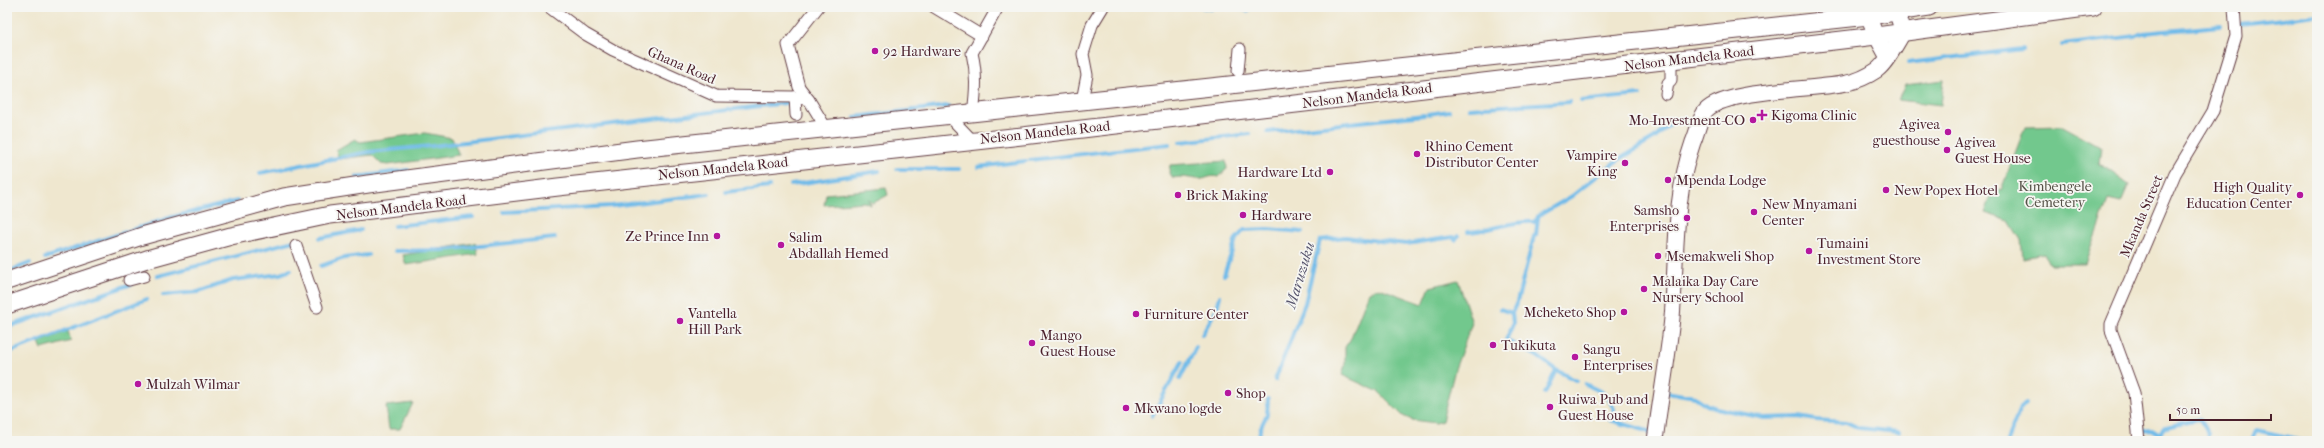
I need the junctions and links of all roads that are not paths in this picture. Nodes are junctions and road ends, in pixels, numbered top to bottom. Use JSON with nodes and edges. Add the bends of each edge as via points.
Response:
{"nodes":[{"id":1,"x":549,"y":7,"type":"edge"},
{"id":2,"x":818,"y":7,"type":"edge"},
{"id":3,"x":934,"y":7,"type":"edge"},
{"id":4,"x":998,"y":7,"type":"edge"},
{"id":5,"x":1104,"y":7,"type":"edge"},
{"id":6,"x":1823,"y":7,"type":"edge"},
{"id":7,"x":1929,"y":7,"type":"edge"},
{"id":8,"x":2093,"y":7,"type":"edge"},
{"id":9,"x":2234,"y":7,"type":"edge"},
{"id":10,"x":1896,"y":9,"type":"edge"},
{"id":11,"x":1867,"y":11,"type":"edge"},
{"id":12,"x":1806,"y":22,"type":"junction"},
{"id":13,"x":1903,"y":33,"type":"junction"},
{"id":14,"x":982,"y":36,"type":"junction"},
{"id":15,"x":1876,"y":36,"type":"junction"},
{"id":16,"x":1240,"y":49,"type":"dead end"},
{"id":17,"x":1888,"y":56,"type":"junction"},
{"id":18,"x":1672,"y":60,"type":"junction"},
{"id":19,"x":1238,"y":71,"type":"dead end"},
{"id":20,"x":1666,"y":94,"type":"dead end"},
{"id":21,"x":796,"y":97,"type":"junction"},
{"id":22,"x":809,"y":100,"type":"junction"},
{"id":23,"x":1082,"y":101,"type":"junction"},
{"id":24,"x":973,"y":112,"type":"junction"},
{"id":25,"x":796,"y":115,"type":"dead end"},
{"id":26,"x":948,"y":115,"type":"junction"},
{"id":27,"x":826,"y":128,"type":"junction"},
{"id":28,"x":972,"y":140,"type":"junction"},
{"id":29,"x":296,"y":246,"type":"dead end"},
{"id":30,"x":144,"y":276,"type":"dead end"},
{"id":31,"x":129,"y":280,"type":"dead end"},
{"id":32,"x":7,"y":281,"type":"edge"},
{"id":33,"x":7,"y":305,"type":"edge"},
{"id":34,"x":316,"y":307,"type":"dead end"},
{"id":35,"x":1655,"y":441,"type":"edge"},
{"id":36,"x":2139,"y":441,"type":"edge"}],
"edges":[{"from":1,"to":21,"type":"street","name":"Ghana Road","via":[[585,34],[613,50],[716,96]]},
{"from":2,"to":22,"type":"street","via":[[788,45],[799,87]]},
{"from":3,"to":14,"type":"street"},
{"from":4,"to":14,"type":"street"},
{"from":5,"to":23,"type":"street","via":[[1092,25],[1083,54],[1087,75]]},
{"from":6,"to":12,"type":"main road"},
{"from":7,"to":10,"type":"main road"},
{"from":8,"to":13,"type":"main road","name":"Nelson Mandela Road"},
{"from":9,"to":36,"type":"street","name":"Mkanda Street","via":[[2236,36],[2213,111],[2175,174],[2110,324],[2134,393]]},
{"from":10,"to":11,"type":"main road","name":"Nelson Mandela Road"},
{"from":10,"to":13,"type":"street"},
{"from":11,"to":12,"type":"main road","name":"Nelson Mandela Road"},
{"from":11,"to":15,"type":"street"},
{"from":12,"to":23,"type":"main road","name":"Nelson Mandela Road"},
{"from":13,"to":15,"type":"main road","name":"Nelson Mandela Road"},
{"from":13,"to":17,"type":"street"},
{"from":14,"to":24,"type":"street","via":[[972,53],[976,69]]},
{"from":15,"to":17,"type":"street"},
{"from":15,"to":18,"type":"main road","name":"Nelson Mandela Road"},
{"from":16,"to":19,"type":"street"},
{"from":17,"to":35,"type":"street","via":[[1878,69],[1862,79],[1848,83],[1750,94],[1719,102],[1704,112],[1685,164],[1681,184],[1670,336]]},
{"from":18,"to":20,"type":"street","via":[[1671,80]]},
{"from":18,"to":28,"type":"main road","name":"Nelson Mandela Road"},
{"from":21,"to":22,"type":"street","name":"Ghana Road"},
{"from":21,"to":25,"type":"street"},
{"from":22,"to":27,"type":"street"},
{"from":23,"to":24,"type":"main road","name":"Nelson Mandela Road"},
{"from":24,"to":26,"type":"main road","name":"Nelson Mandela Road"},
{"from":26,"to":27,"type":"main road","name":"Nelson Mandela Road"},
{"from":26,"to":28,"type":"street"},
{"from":27,"to":32,"type":"main road","name":"Nelson Mandela Road","via":[[637,149],[284,197],[142,236]]},
{"from":28,"to":33,"type":"main road","name":"Nelson Mandela Road","via":[[330,215],[231,236],[147,259]]},
{"from":29,"to":34,"type":"street"},
{"from":30,"to":31,"type":"street"}]}
